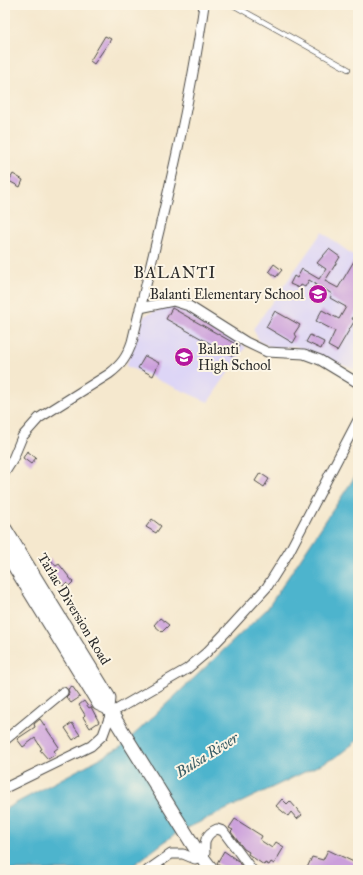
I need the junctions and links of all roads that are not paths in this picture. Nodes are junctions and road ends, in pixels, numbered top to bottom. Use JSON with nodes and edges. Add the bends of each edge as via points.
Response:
{"nodes":[{"id":1,"x":204,"y":5,"type":"edge"},
{"id":2,"x":233,"y":5,"type":"edge"},
{"id":3,"x":348,"y":69,"type":"dead end"},
{"id":4,"x":140,"y":308,"type":"junction"},
{"id":5,"x":358,"y":383,"type":"edge"},
{"id":6,"x":358,"y":420,"type":"edge"},
{"id":7,"x":5,"y":472,"type":"edge"},
{"id":8,"x":5,"y":529,"type":"edge"},
{"id":9,"x":5,"y":551,"type":"edge"},
{"id":10,"x":64,"y":692,"type":"dead end"},
{"id":11,"x":111,"y":713,"type":"junction"},
{"id":12,"x":5,"y":740,"type":"edge"},
{"id":13,"x":5,"y":788,"type":"edge"},
{"id":14,"x":198,"y":853,"type":"junction"},
{"id":15,"x":148,"y":870,"type":"edge"},
{"id":16,"x":212,"y":870,"type":"edge"},
{"id":17,"x":252,"y":870,"type":"edge"}],
"edges":[{"from":1,"to":4,"type":"street","via":[[196,61],[178,149]]},
{"from":2,"to":3,"type":"lane"},
{"from":4,"to":5,"type":"street","via":[[173,301],[189,306],[246,342],[267,352],[304,354],[320,360]]},
{"from":4,"to":7,"type":"street","via":[[127,357],[119,366],[39,418],[22,438]]},
{"from":6,"to":11,"type":"street","via":[[289,552],[267,587],[206,653],[187,669]]},
{"from":8,"to":11,"type":"main road","name":"Tarlac Diversion Road","via":[[109,698]]},
{"from":9,"to":11,"type":"main road","name":"Tarlac Diversion Road","via":[[99,704]]},
{"from":10,"to":12,"type":"street"},
{"from":11,"to":13,"type":"street","via":[[103,735],[91,746]]},
{"from":11,"to":14,"type":"main road","name":"Tarlac Diversion Road"},
{"from":14,"to":15,"type":"street","via":[[195,859],[183,854],[171,854]]},
{"from":14,"to":16,"type":"main road","name":"Tarlac Diversion Road"},
{"from":14,"to":17,"type":"street","via":[[205,853],[206,838],[220,829]]}]}
